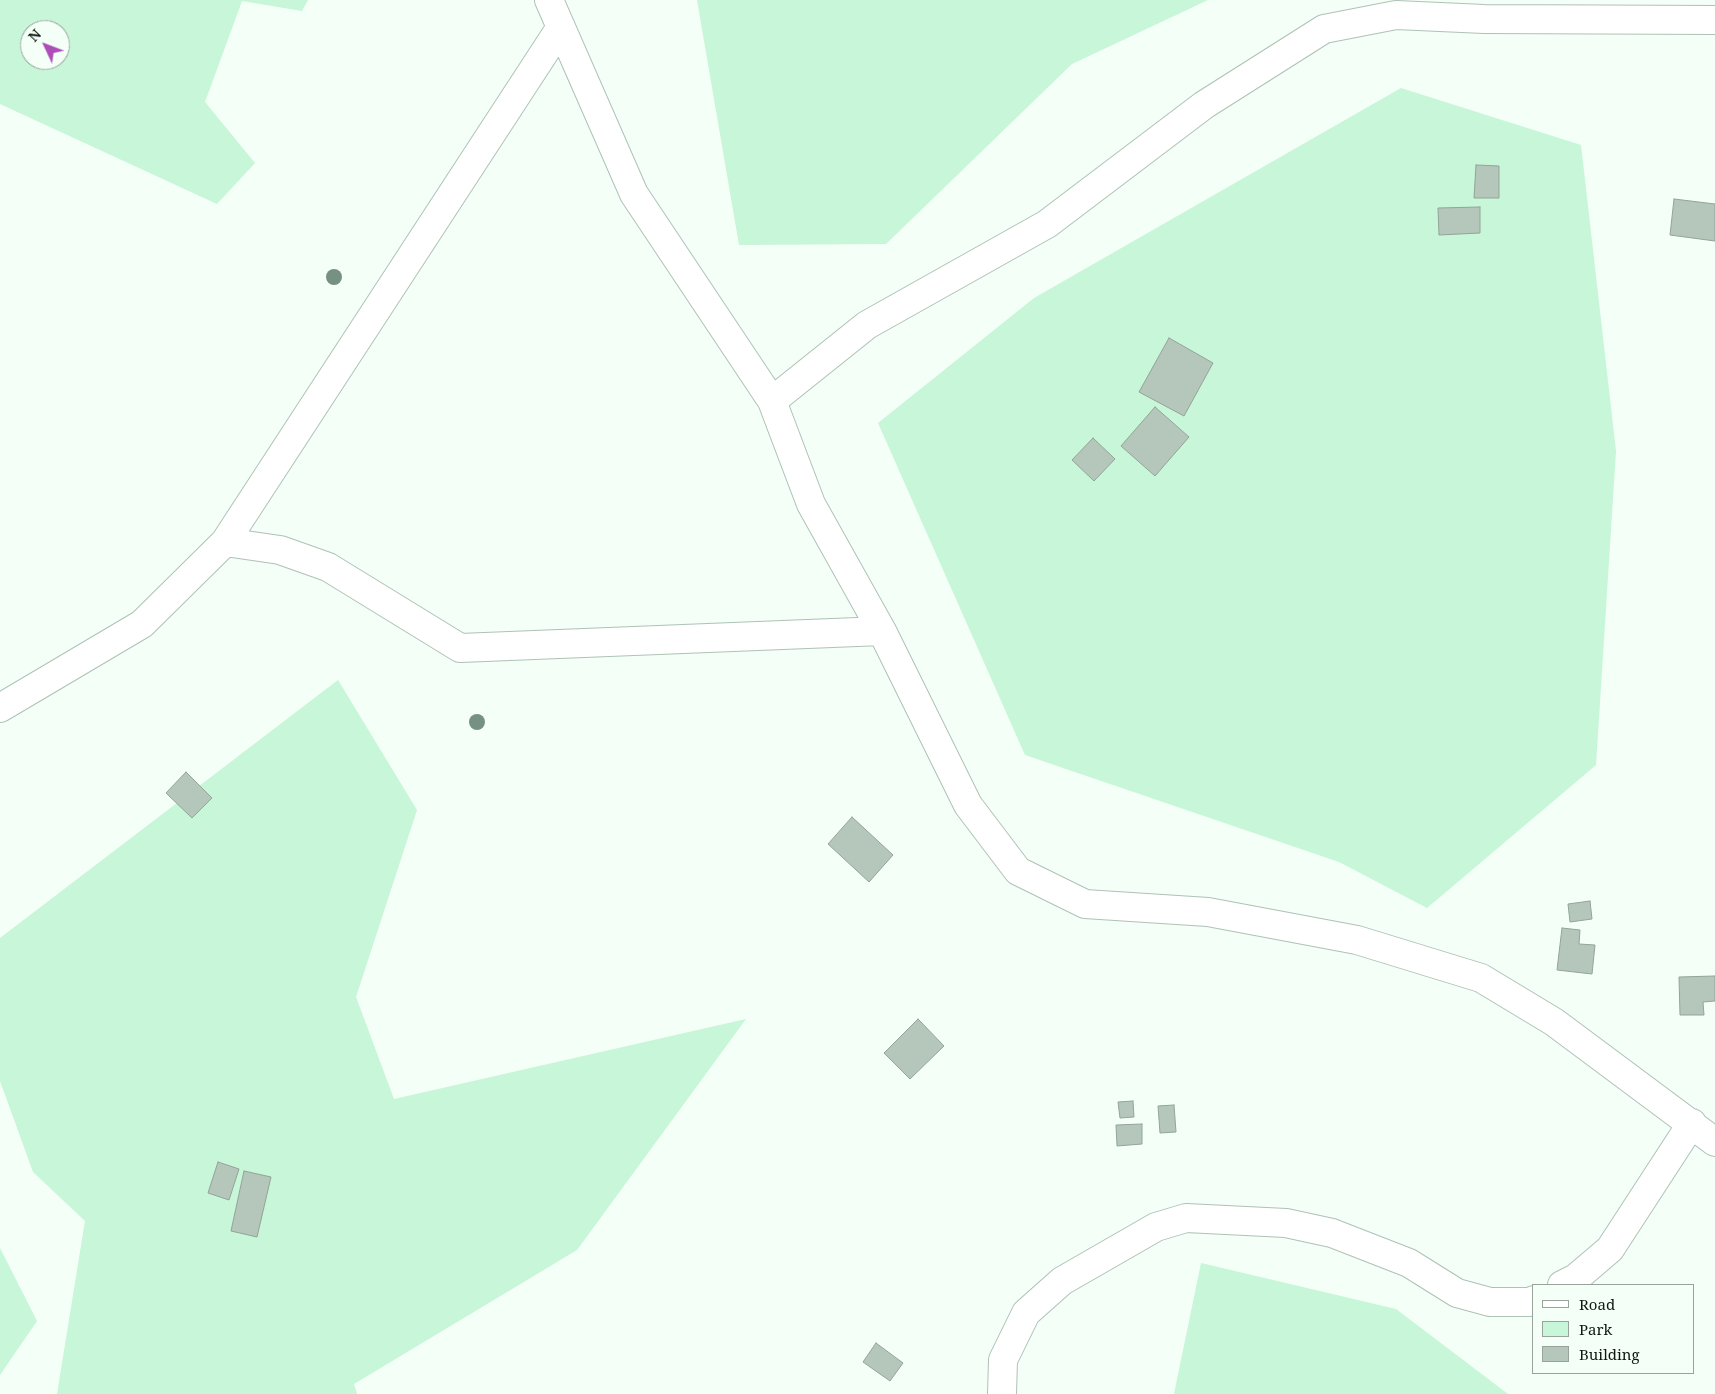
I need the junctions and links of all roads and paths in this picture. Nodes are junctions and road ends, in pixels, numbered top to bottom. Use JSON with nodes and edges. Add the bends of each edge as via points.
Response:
{"nodes":[{"id":1,"x":549,"y":0,"type":"edge"},
{"id":2,"x":1715,"y":20,"type":"edge"},
{"id":3,"x":561,"y":27,"type":"junction"},
{"id":4,"x":772,"y":401,"type":"junction"},
{"id":5,"x":225,"y":542,"type":"junction"},
{"id":6,"x":882,"y":631,"type":"junction"},
{"id":7,"x":0,"y":708,"type":"edge"},
{"id":8,"x":1692,"y":1123,"type":"junction"},
{"id":9,"x":1715,"y":1142,"type":"edge"},
{"id":10,"x":1564,"y":1284,"type":"edge"},
{"id":11,"x":1532,"y":1301,"type":"edge"},
{"id":12,"x":1002,"y":1394,"type":"edge"}],
"edges":[{"from":1,"to":3,"type":"street"},
{"from":2,"to":4,"type":"street","via":[[1396,15],[1324,29],[1204,105],[1047,224],[866,325]]},
{"from":3,"to":4,"type":"street","via":[[634,194]]},
{"from":3,"to":5,"type":"street"},
{"from":4,"to":6,"type":"street","via":[[811,504]]},
{"from":5,"to":6,"type":"street","via":[[280,550],[328,567],[460,648]]},
{"from":5,"to":7,"type":"street","via":[[142,624]]},
{"from":6,"to":8,"type":"street","via":[[968,805],[1018,871],[1085,904],[1208,912],[1357,940],[1481,978],[1554,1022]]},
{"from":8,"to":9,"type":"street"},
{"from":8,"to":10,"type":"street","via":[[1610,1249]]},
{"from":11,"to":12,"type":"street","via":[[1490,1302],[1457,1293],[1409,1263],[1332,1232],[1286,1224],[1186,1218],[1156,1227],[1062,1281],[1026,1312],[1003,1360]]}]}
